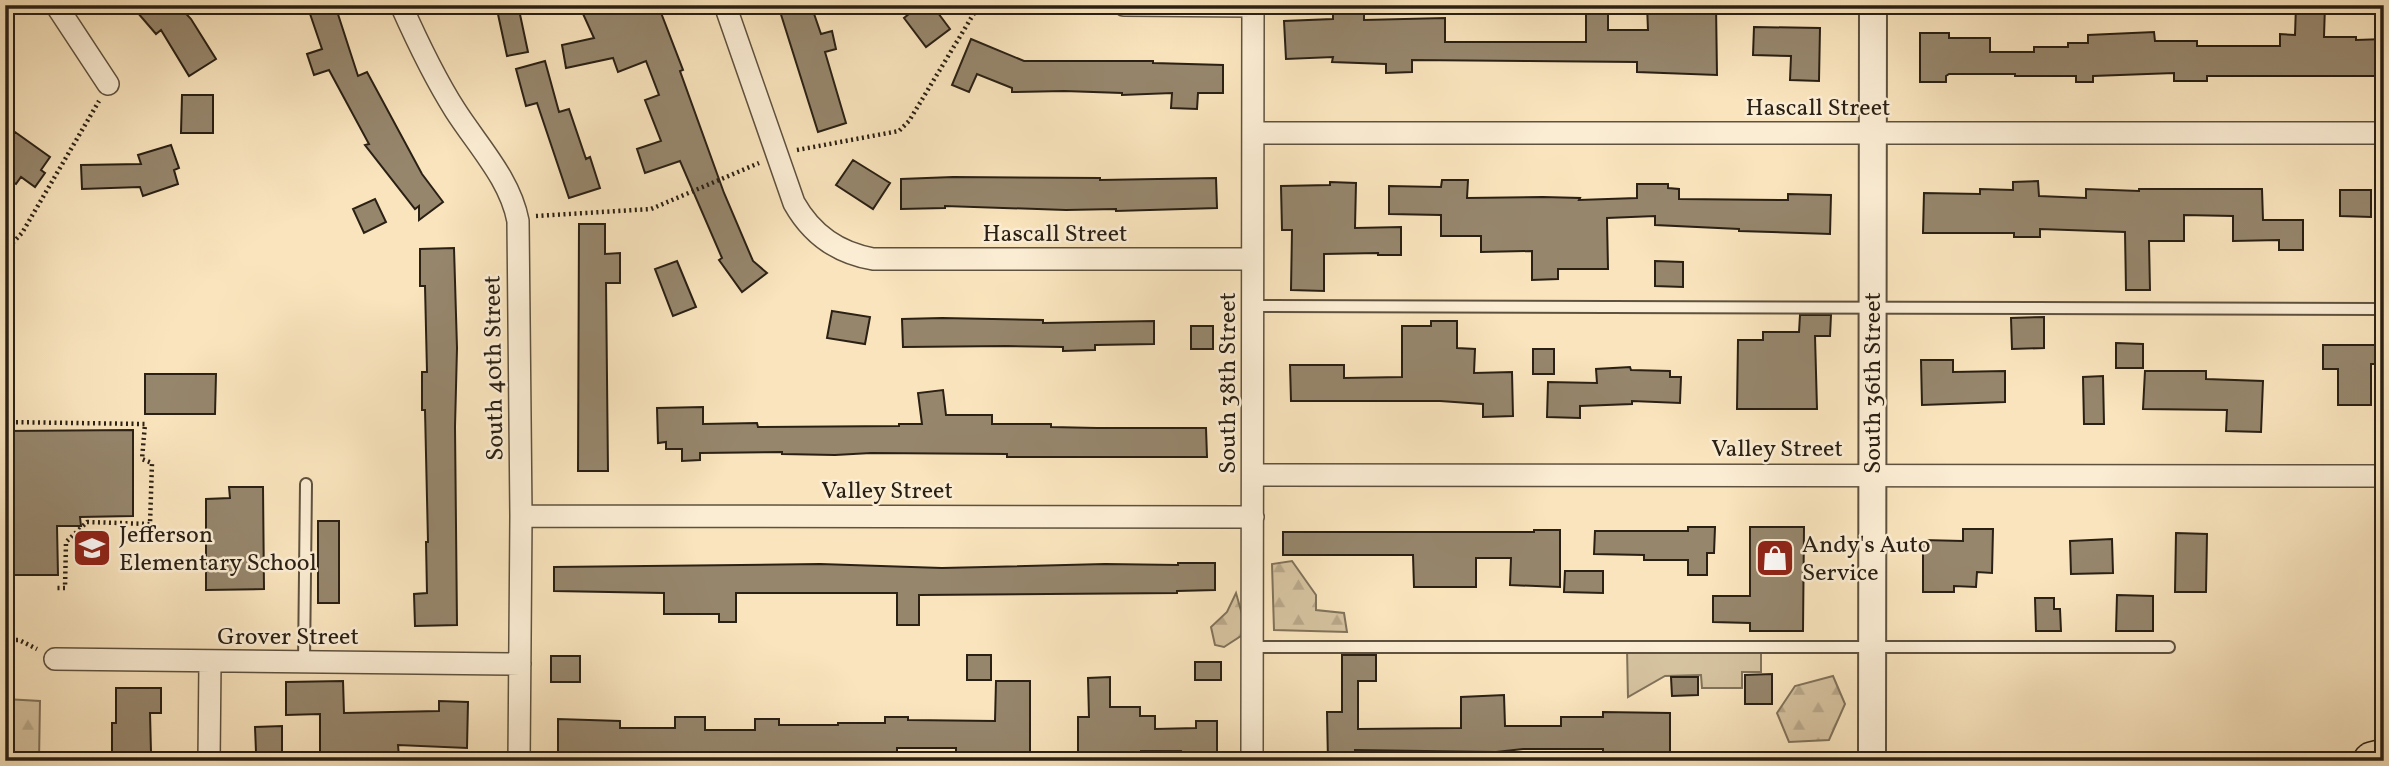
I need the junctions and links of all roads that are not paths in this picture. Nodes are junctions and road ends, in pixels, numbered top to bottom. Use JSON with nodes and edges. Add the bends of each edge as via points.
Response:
{"nodes":[{"id":1,"x":56,"y":5,"type":"edge"},
{"id":2,"x":401,"y":5,"type":"edge"},
{"id":3,"x":726,"y":5,"type":"edge"},
{"id":4,"x":1124,"y":5,"type":"edge"},
{"id":5,"x":1872,"y":5,"type":"edge"},
{"id":6,"x":1253,"y":6,"type":"edge"},
{"id":7,"x":108,"y":84,"type":"road end"},
{"id":8,"x":1253,"y":133,"type":"junction"},
{"id":9,"x":2384,"y":133,"type":"edge"},
{"id":10,"x":1873,"y":134,"type":"junction"},
{"id":11,"x":1252,"y":259,"type":"junction"},
{"id":12,"x":1253,"y":306,"type":"junction"},
{"id":13,"x":1872,"y":307,"type":"junction"},
{"id":14,"x":2384,"y":309,"type":"edge"},
{"id":15,"x":1872,"y":474,"type":"junction"},
{"id":16,"x":1253,"y":475,"type":"junction"},
{"id":17,"x":2384,"y":476,"type":"edge"},
{"id":18,"x":306,"y":484,"type":"dead end"},
{"id":19,"x":521,"y":516,"type":"junction"},
{"id":20,"x":1253,"y":517,"type":"junction"},
{"id":21,"x":1253,"y":647,"type":"junction"},
{"id":22,"x":1872,"y":647,"type":"junction"},
{"id":23,"x":2169,"y":647,"type":"dead end"},
{"id":24,"x":55,"y":659,"type":"road end"},
{"id":25,"x":209,"y":662,"type":"junction"},
{"id":26,"x":304,"y":662,"type":"junction"},
{"id":27,"x":520,"y":664,"type":"junction"},
{"id":28,"x":2384,"y":758,"type":"edge"},
{"id":29,"x":209,"y":761,"type":"edge"},
{"id":30,"x":519,"y":761,"type":"edge"},
{"id":31,"x":1252,"y":761,"type":"edge"},
{"id":32,"x":1871,"y":761,"type":"edge"},
{"id":33,"x":2372,"y":761,"type":"edge"}],
"edges":[{"from":1,"to":7,"type":"street"},
{"from":2,"to":19,"type":"street","name":"South 40th Street","via":[[427,61],[514,202],[518,221]]},
{"from":3,"to":11,"type":"street","name":"Hascall Street","via":[[794,203],[811,228],[832,246],[873,259]]},
{"from":4,"to":6,"type":"street"},
{"from":5,"to":10,"type":"street","name":"South 36th Street"},
{"from":6,"to":8,"type":"street","name":"South 38th Street"},
{"from":8,"to":10,"type":"street","name":"Hascall Street"},
{"from":8,"to":11,"type":"street","name":"South 38th Street"},
{"from":9,"to":10,"type":"street","name":"Hascall Street"},
{"from":10,"to":13,"type":"street","name":"South 36th Street"},
{"from":11,"to":12,"type":"street","name":"South 38th Street"},
{"from":12,"to":13,"type":"lane"},
{"from":12,"to":16,"type":"street","name":"South 38th Street"},
{"from":13,"to":14,"type":"lane"},
{"from":13,"to":15,"type":"street","name":"South 36th Street"},
{"from":15,"to":16,"type":"street","name":"Valley Street"},
{"from":15,"to":17,"type":"street","name":"Valley Street"},
{"from":15,"to":22,"type":"street","name":"South 36th Street"},
{"from":16,"to":20,"type":"street","name":"South 38th Street"},
{"from":18,"to":26,"type":"lane"},
{"from":19,"to":20,"type":"street","name":"Valley Street"},
{"from":19,"to":27,"type":"street","name":"South 40th Street"},
{"from":20,"to":21,"type":"street","name":"South 38th Street"},
{"from":21,"to":22,"type":"lane"},
{"from":21,"to":31,"type":"street","name":"South 38th Street"},
{"from":22,"to":23,"type":"lane"},
{"from":22,"to":32,"type":"street","name":"South 36th Street"},
{"from":24,"to":25,"type":"street","name":"Grover Street"},
{"from":25,"to":26,"type":"street","name":"Grover Street"},
{"from":25,"to":29,"type":"street"},
{"from":26,"to":27,"type":"street","name":"Grover Street"},
{"from":27,"to":30,"type":"street","name":"South 40th Street"},
{"from":28,"to":33,"type":"highway"}]}
